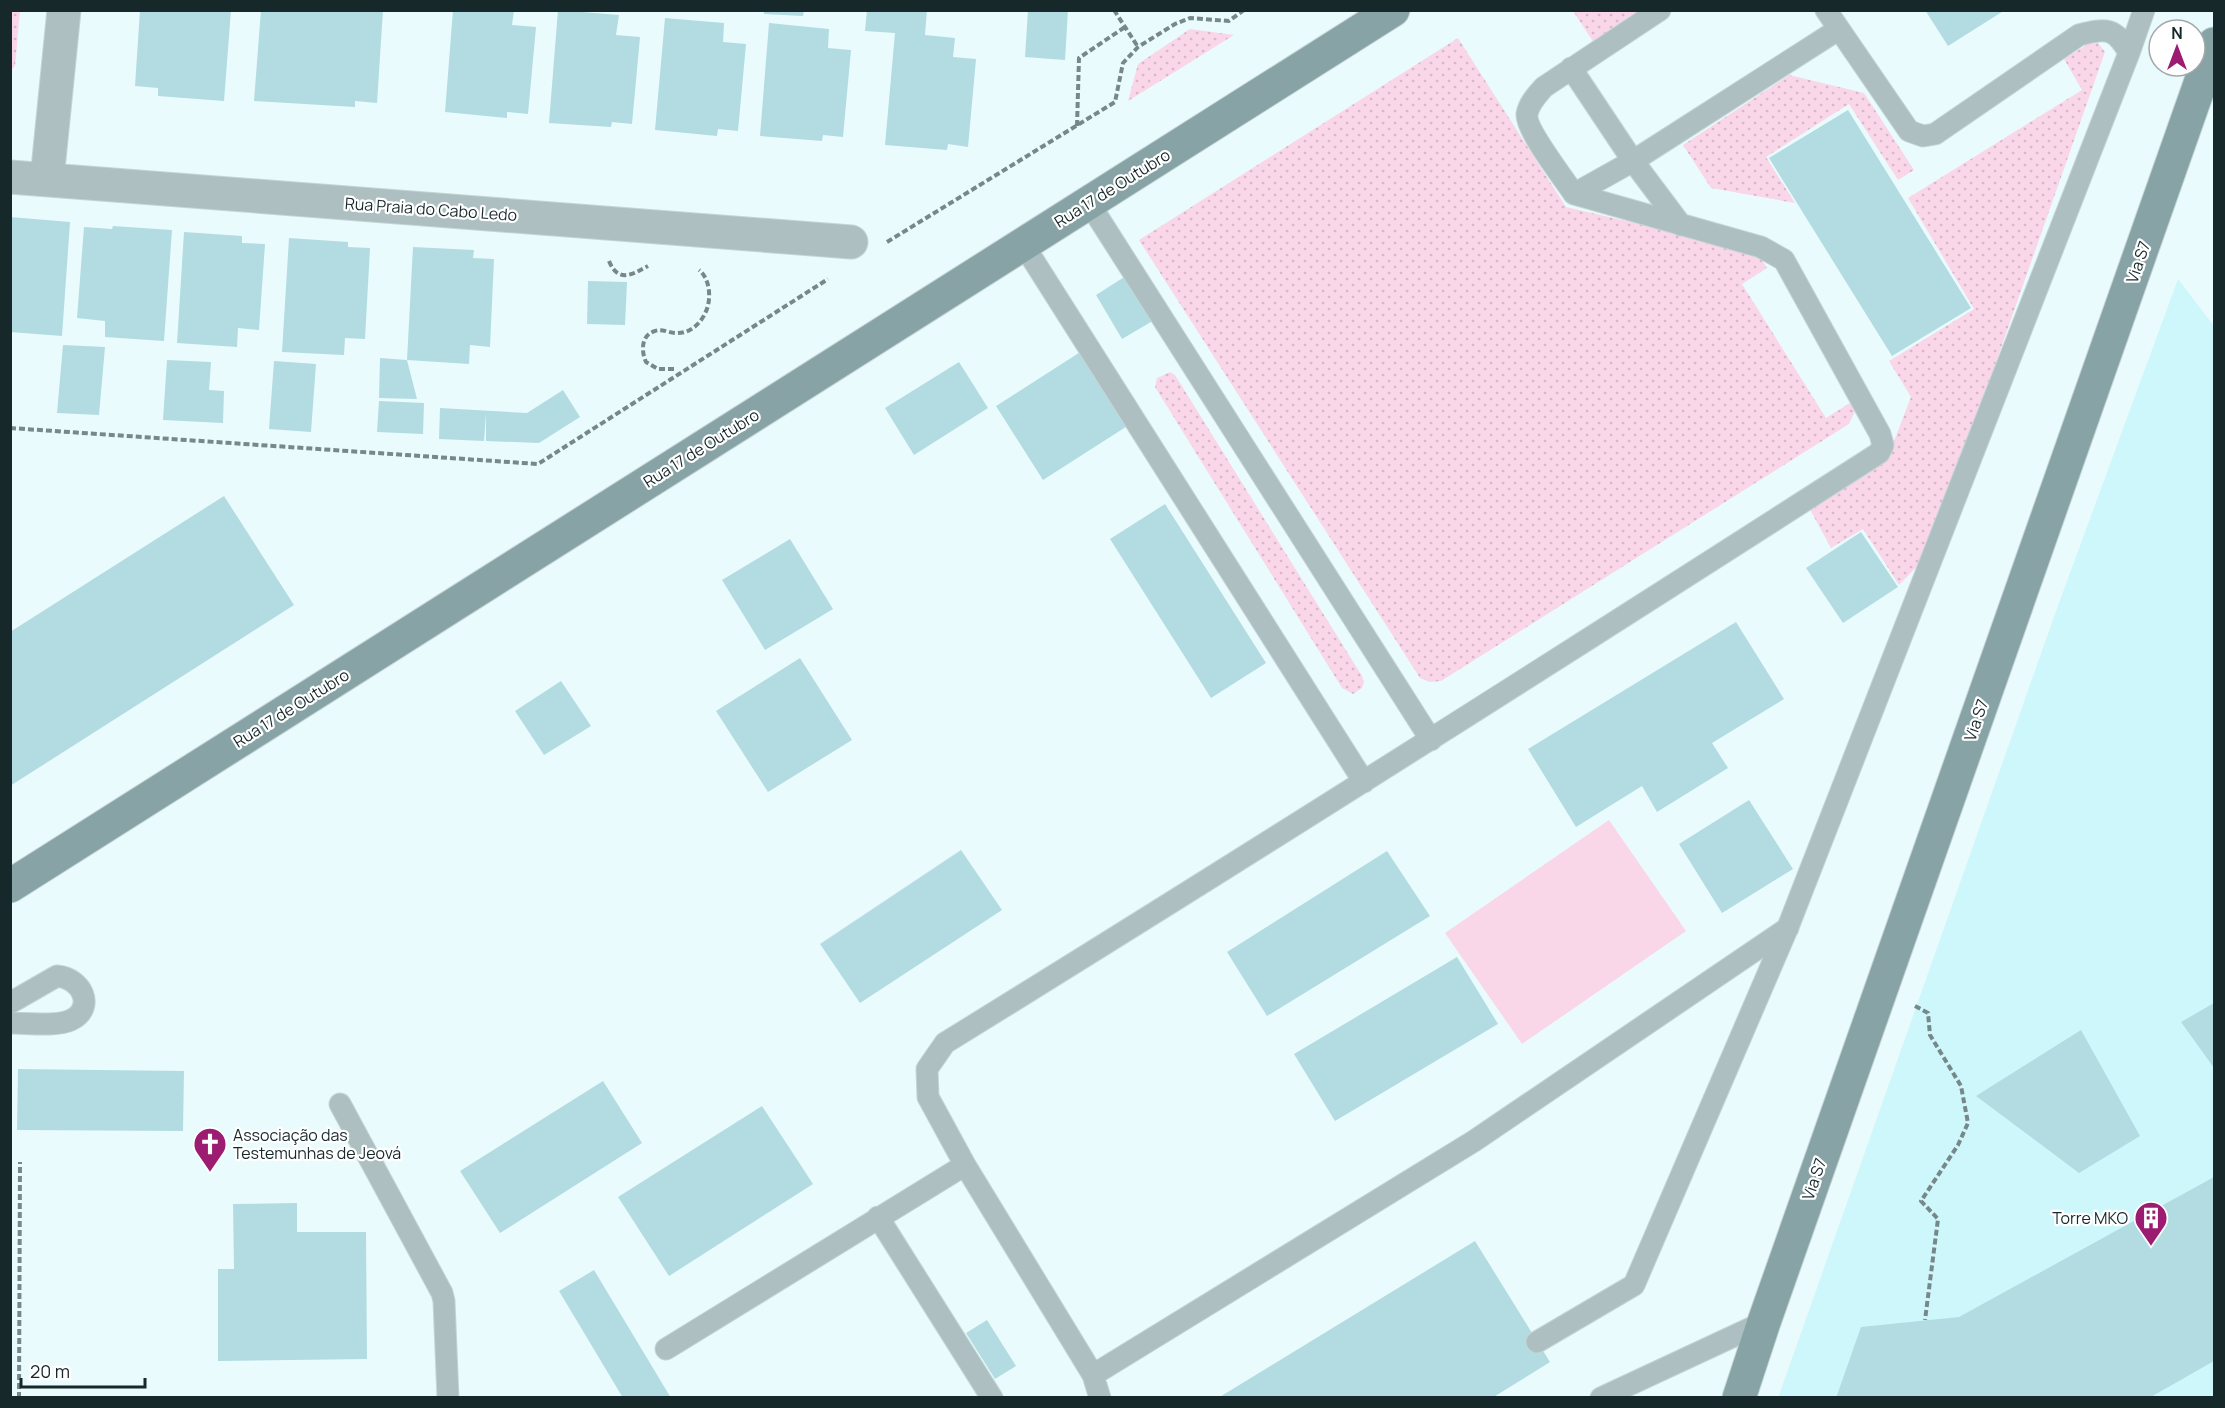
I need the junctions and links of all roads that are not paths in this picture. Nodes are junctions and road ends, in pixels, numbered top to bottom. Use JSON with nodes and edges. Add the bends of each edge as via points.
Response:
{"nodes":[{"id":1,"x":64,"y":10,"type":"edge"},
{"id":2,"x":1393,"y":10,"type":"edge"},
{"id":3,"x":1660,"y":10,"type":"edge"},
{"id":4,"x":1826,"y":10,"type":"edge"},
{"id":5,"x":2144,"y":10,"type":"edge"},
{"id":6,"x":1839,"y":29,"type":"junction"},
{"id":7,"x":2214,"y":44,"type":"edge"},
{"id":8,"x":2129,"y":53,"type":"junction"},
{"id":9,"x":1571,"y":68,"type":"junction"},
{"id":10,"x":1633,"y":161,"type":"junction"},
{"id":11,"x":10,"y":177,"type":"edge"},
{"id":12,"x":47,"y":179,"type":"junction"},
{"id":13,"x":1574,"y":194,"type":"junction"},
{"id":14,"x":1089,"y":203,"type":"junction"},
{"id":15,"x":1681,"y":225,"type":"junction"},
{"id":16,"x":867,"y":243,"type":"road end"},
{"id":17,"x":1023,"y":244,"type":"junction"},
{"id":18,"x":1431,"y":740,"type":"junction"},
{"id":19,"x":1364,"y":782,"type":"junction"},
{"id":20,"x":10,"y":886,"type":"edge"},
{"id":21,"x":1788,"y":927,"type":"junction"},
{"id":22,"x":10,"y":1003,"type":"edge"},
{"id":23,"x":10,"y":1023,"type":"edge"},
{"id":24,"x":340,"y":1104,"type":"dead end"},
{"id":25,"x":965,"y":1165,"type":"junction"},
{"id":26,"x":878,"y":1217,"type":"junction"},
{"id":27,"x":1764,"y":1322,"type":"junction"},
{"id":28,"x":1538,"y":1342,"type":"dead end"},
{"id":29,"x":666,"y":1349,"type":"dead end"},
{"id":30,"x":1093,"y":1375,"type":"junction"},
{"id":31,"x":448,"y":1398,"type":"edge"},
{"id":32,"x":992,"y":1398,"type":"edge"},
{"id":33,"x":1100,"y":1398,"type":"edge"},
{"id":34,"x":1601,"y":1398,"type":"edge"},
{"id":35,"x":1739,"y":1398,"type":"edge"}],
"edges":[{"from":1,"to":12,"type":"street"},
{"from":2,"to":14,"type":"main road","name":"Rua 17 de Outubro"},
{"from":3,"to":9,"type":"lane"},
{"from":4,"to":6,"type":"lane"},
{"from":5,"to":8,"type":"lane"},
{"from":6,"to":8,"type":"lane","via":[[1909,131],[1923,136],[1935,134],[2079,35],[2099,30],[2114,32]]},
{"from":6,"to":10,"type":"lane"},
{"from":7,"to":27,"type":"main road","name":"Via S7"},
{"from":8,"to":21,"type":"lane"},
{"from":9,"to":10,"type":"lane"},
{"from":9,"to":13,"type":"lane","via":[[1544,87],[1532,101],[1527,116],[1531,131]]},
{"from":10,"to":13,"type":"lane"},
{"from":10,"to":15,"type":"lane"},
{"from":11,"to":12,"type":"street","name":"Rua Praia do Cabo Ledo"},
{"from":12,"to":16,"type":"street","name":"Rua Praia do Cabo Ledo"},
{"from":13,"to":15,"type":"lane"},
{"from":14,"to":17,"type":"main road","name":"Rua 17 de Outubro"},
{"from":14,"to":18,"type":"lane"},
{"from":15,"to":18,"type":"lane","via":[[1761,247],[1784,260],[1883,445],[1879,453]]},
{"from":17,"to":19,"type":"lane"},
{"from":17,"to":20,"type":"main road","name":"Rua 17 de Outubro"},
{"from":18,"to":19,"type":"lane"},
{"from":19,"to":25,"type":"lane","via":[[945,1043],[927,1069],[928,1097]]},
{"from":21,"to":28,"type":"lane","via":[[1634,1284]]},
{"from":21,"to":30,"type":"lane","via":[[1474,1141]]},
{"from":22,"to":23,"type":"lane","via":[[57,976],[78,984],[83,998],[79,1013],[68,1022]]},
{"from":24,"to":31,"type":"lane","via":[[442,1293]]},
{"from":25,"to":26,"type":"lane"},
{"from":25,"to":30,"type":"lane"},
{"from":26,"to":29,"type":"lane"},
{"from":26,"to":32,"type":"lane"},
{"from":27,"to":34,"type":"lane"},
{"from":27,"to":35,"type":"main road","name":"Via S7"},
{"from":30,"to":33,"type":"lane"}]}
